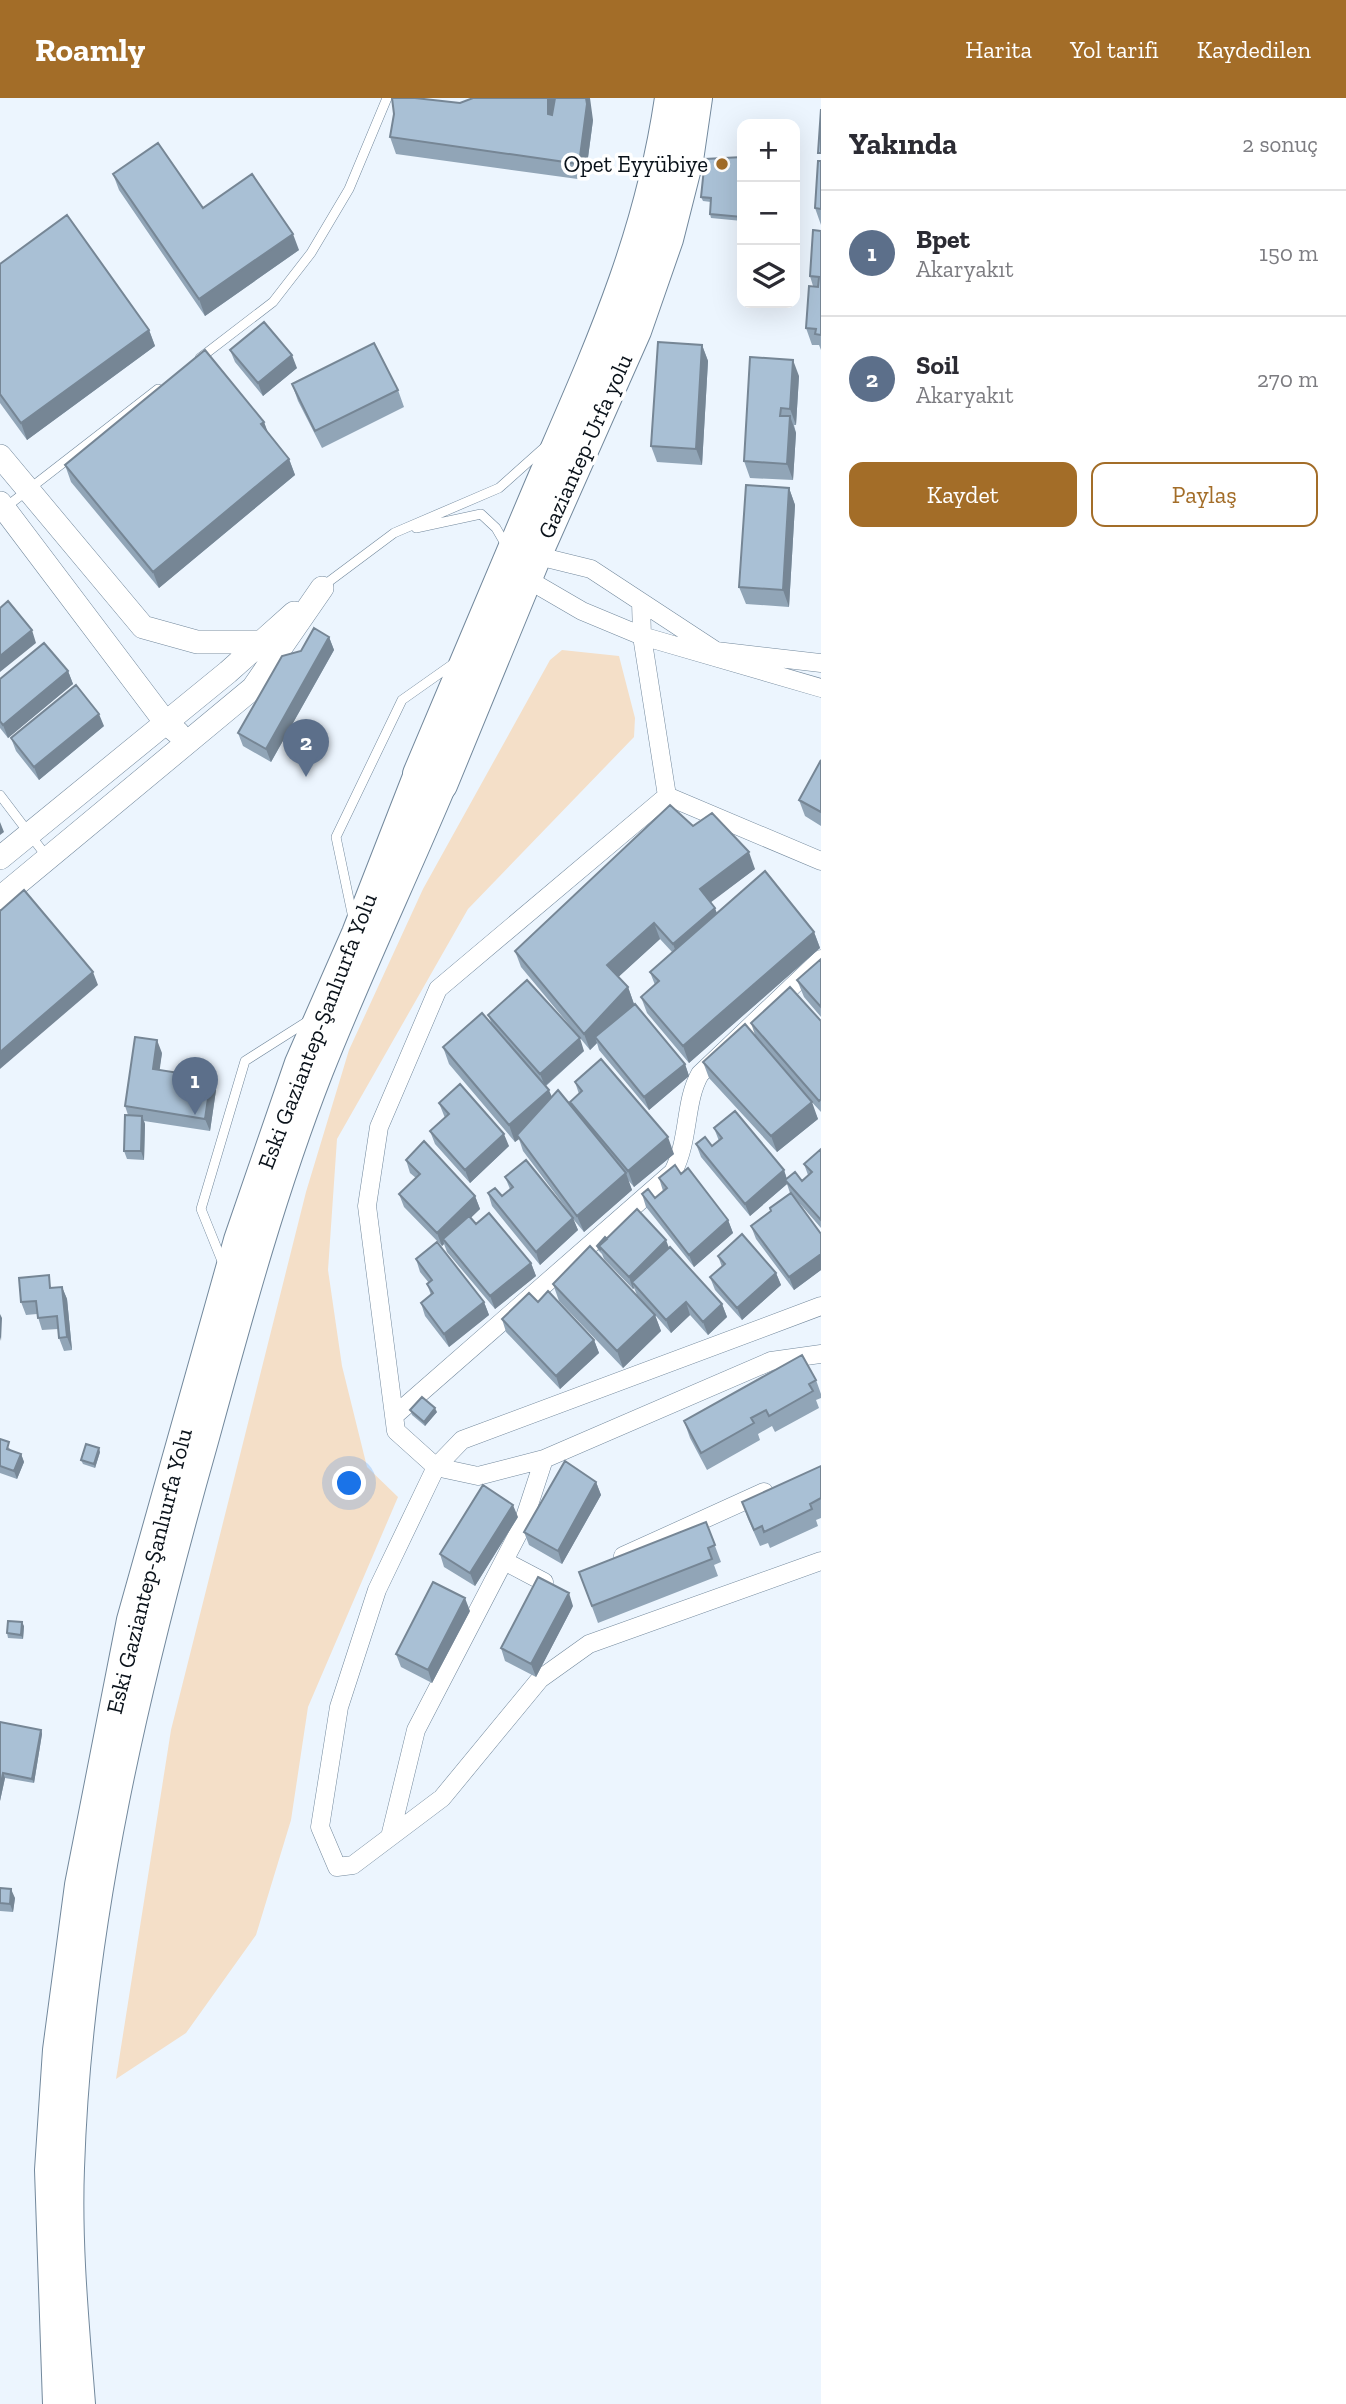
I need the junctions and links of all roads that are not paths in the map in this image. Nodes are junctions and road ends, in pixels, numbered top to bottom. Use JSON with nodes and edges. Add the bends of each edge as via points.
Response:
{"nodes":[{"id":1,"x":387,"y":98,"type":"edge"},
{"id":2,"x":670,"y":98,"type":"edge"},
{"id":3,"x":697,"y":98,"type":"edge"},
{"id":4,"x":188,"y":367,"type":"edge"},
{"id":5,"x":166,"y":383,"type":"edge"},
{"id":6,"x":564,"y":430,"type":"junction"},
{"id":7,"x":0,"y":456,"type":"edge"},
{"id":8,"x":27,"y":488,"type":"junction"},
{"id":9,"x":1,"y":509,"type":"edge"},
{"id":10,"x":394,"y":533,"type":"junction"},
{"id":11,"x":525,"y":562,"type":"junction"},
{"id":12,"x":322,"y":587,"type":"junction"},
{"id":13,"x":641,"y":602,"type":"junction"},
{"id":14,"x":642,"y":636,"type":"junction"},
{"id":15,"x":261,"y":642,"type":"junction"},
{"id":16,"x":469,"y":653,"type":"junction"},
{"id":17,"x":821,"y":663,"type":"edge"},
{"id":18,"x":821,"y":688,"type":"edge"},
{"id":19,"x":166,"y":723,"type":"junction"},
{"id":20,"x":188,"y":742,"type":"junction"},
{"id":21,"x":430,"y":779,"type":"junction"},
{"id":22,"x":0,"y":795,"type":"edge"},
{"id":23,"x":667,"y":796,"type":"junction"},
{"id":24,"x":30,"y":833,"type":"junction"},
{"id":25,"x":47,"y":857,"type":"junction"},
{"id":26,"x":0,"y":858,"type":"edge"},
{"id":27,"x":821,"y":860,"type":"edge"},
{"id":28,"x":0,"y":898,"type":"edge"},
{"id":29,"x":356,"y":933,"type":"junction"},
{"id":30,"x":821,"y":959,"type":"edge"},
{"id":31,"x":321,"y":1012,"type":"junction"},
{"id":32,"x":228,"y":1276,"type":"junction"},
{"id":33,"x":821,"y":1306,"type":"edge"},
{"id":34,"x":821,"y":1354,"type":"edge"},
{"id":35,"x":394,"y":1416,"type":"junction"},
{"id":36,"x":544,"y":1459,"type":"junction"},
{"id":37,"x":436,"y":1467,"type":"junction"},
{"id":38,"x":783,"y":1484,"type":"edge"},
{"id":39,"x":505,"y":1561,"type":"junction"},
{"id":40,"x":821,"y":1561,"type":"edge"},
{"id":41,"x":604,"y":1565,"type":"edge"},
{"id":42,"x":544,"y":1582,"type":"edge"},
{"id":43,"x":390,"y":1838,"type":"junction"},
{"id":44,"x":57,"y":2404,"type":"edge"},
{"id":45,"x":81,"y":2404,"type":"edge"}],
"edges":[{"from":1,"to":4,"type":"lane","via":[[349,189],[312,253],[273,302]]},
{"from":2,"to":6,"type":"highway","name":"Gaziantep-Urfa yolu","via":[[662,154],[642,232],[612,322]]},
{"from":3,"to":11,"type":"highway","name":"Gaziantep-Urfa yolu","via":[[688,160],[668,239],[636,331]]},
{"from":5,"to":8,"type":"lane"},
{"from":6,"to":10,"type":"lane","via":[[499,488]]},
{"from":6,"to":11,"type":"highway","name":"Gaziantep-Urfa yolu"},
{"from":7,"to":8,"type":"street"},
{"from":8,"to":9,"type":"lane"},
{"from":8,"to":15,"type":"street","via":[[143,627],[197,642]]},
{"from":9,"to":19,"type":"street"},
{"from":10,"to":11,"type":"lane","via":[[481,514]]},
{"from":10,"to":12,"type":"lane"},
{"from":11,"to":13,"type":"street","via":[[591,569]]},
{"from":11,"to":14,"type":"street","via":[[582,611]]},
{"from":11,"to":16,"type":"highway","name":"Gaziantep-Urfa yolu"},
{"from":11,"to":21,"type":"highway","name":"Gaziantep-Urfa yolu"},
{"from":12,"to":15,"type":"street"},
{"from":12,"to":20,"type":"street","via":[[253,688]]},
{"from":13,"to":14,"type":"street"},
{"from":13,"to":17,"type":"street","via":[[716,651]]},
{"from":14,"to":18,"type":"street"},
{"from":14,"to":23,"type":"street"},
{"from":15,"to":19,"type":"street"},
{"from":16,"to":21,"type":"highway","name":"Gaziantep-Urfa yolu"},
{"from":16,"to":29,"type":"lane","via":[[402,700],[336,837]]},
{"from":19,"to":20,"type":"street"},
{"from":19,"to":24,"type":"street"},
{"from":20,"to":25,"type":"street"},
{"from":21,"to":29,"type":"main road","name":"Eski Gaziantep-Şanlıurfa Yolu"},
{"from":21,"to":45,"type":"main road","name":"Eski Gaziantep-Şanlıurfa Yolu","via":[[319,1071],[263,1234],[152,1625],[100,1888],[78,2052],[70,2170]]},
{"from":22,"to":24,"type":"lane"},
{"from":23,"to":27,"type":"street"},
{"from":23,"to":35,"type":"street","via":[[438,989],[379,1127],[367,1206]]},
{"from":24,"to":25,"type":"lane"},
{"from":24,"to":26,"type":"street"},
{"from":25,"to":28,"type":"street"},
{"from":29,"to":31,"type":"main road","name":"Eski Gaziantep-Şanlıurfa Yolu"},
{"from":30,"to":35,"type":"street","via":[[700,1074],[682,1155],[673,1172]]},
{"from":31,"to":32,"type":"main road","name":"Eski Gaziantep-Şanlıurfa Yolu","via":[[299,1063]]},
{"from":31,"to":32,"type":"lane","via":[[245,1061],[201,1209]]},
{"from":32,"to":44,"type":"main road","name":"Eski Gaziantep-Şanlıurfa Yolu","via":[[131,1620],[79,1885],[57,2050],[49,2170]]},
{"from":33,"to":37,"type":"street","via":[[462,1440]]},
{"from":34,"to":36,"type":"street","via":[[771,1361]]},
{"from":35,"to":37,"type":"street","via":[[396,1431]]},
{"from":36,"to":37,"type":"street","via":[[478,1476]]},
{"from":36,"to":39,"type":"street"},
{"from":37,"to":43,"type":"street","via":[[377,1590],[339,1707],[320,1827],[337,1867],[353,1865]]},
{"from":38,"to":41,"type":"street"},
{"from":39,"to":42,"type":"street"},
{"from":39,"to":43,"type":"street","via":[[416,1730]]},
{"from":40,"to":43,"type":"street","via":[[589,1644],[540,1679],[442,1798]]}]}
